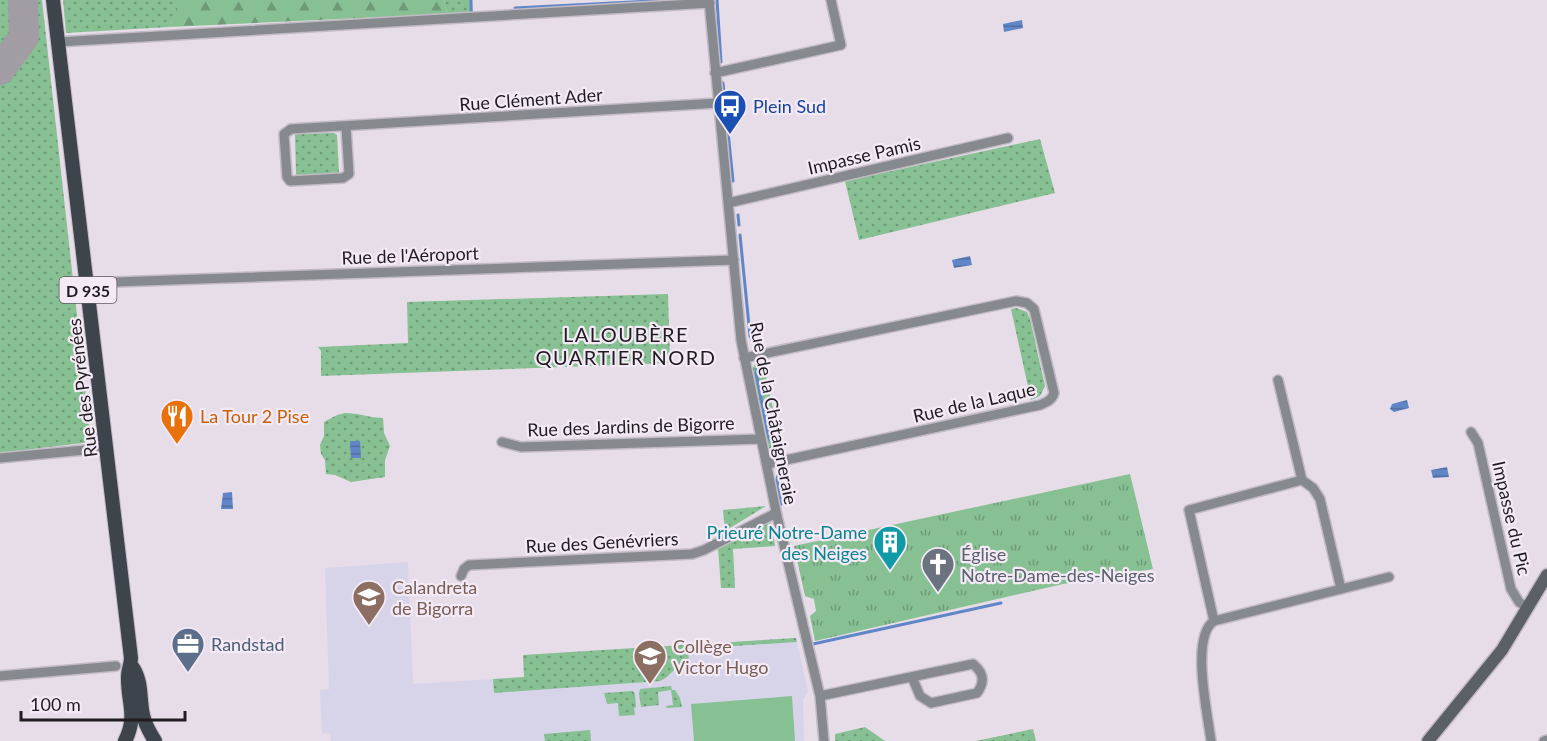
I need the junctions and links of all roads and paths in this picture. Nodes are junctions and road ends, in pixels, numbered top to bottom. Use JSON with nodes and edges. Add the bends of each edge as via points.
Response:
{"nodes":[{"id":1,"x":53,"y":0,"type":"edge"},
{"id":2,"x":831,"y":0,"type":"edge"},
{"id":3,"x":709,"y":2,"type":"edge"},
{"id":4,"x":58,"y":42,"type":"junction"},
{"id":5,"x":715,"y":73,"type":"junction"},
{"id":6,"x":718,"y":103,"type":"junction"},
{"id":7,"x":346,"y":127,"type":"junction"},
{"id":8,"x":1008,"y":138,"type":"dead end"},
{"id":9,"x":728,"y":203,"type":"junction"},
{"id":10,"x":734,"y":260,"type":"junction"},
{"id":11,"x":87,"y":283,"type":"junction"},
{"id":12,"x":744,"y":358,"type":"junction"},
{"id":13,"x":1278,"y":380,"type":"dead end"},
{"id":14,"x":1471,"y":432,"type":"dead end"},
{"id":15,"x":761,"y":439,"type":"junction"},
{"id":16,"x":502,"y":442,"type":"dead end"},
{"id":17,"x":106,"y":448,"type":"junction"},
{"id":18,"x":0,"y":458,"type":"edge"},
{"id":19,"x":766,"y":462,"type":"junction"},
{"id":20,"x":1302,"y":480,"type":"junction"},
{"id":21,"x":776,"y":513,"type":"junction"},
{"id":22,"x":1547,"y":575,"type":"edge"},
{"id":23,"x":461,"y":576,"type":"dead end"},
{"id":24,"x":1389,"y":577,"type":"dead end"},
{"id":25,"x":1341,"y":589,"type":"junction"},
{"id":26,"x":1528,"y":608,"type":"junction"},
{"id":27,"x":1214,"y":621,"type":"junction"},
{"id":28,"x":131,"y":665,"type":"junction"},
{"id":29,"x":116,"y":666,"type":"dead end"},
{"id":30,"x":0,"y":676,"type":"edge"},
{"id":31,"x":912,"y":677,"type":"junction"},
{"id":32,"x":819,"y":696,"type":"junction"},
{"id":33,"x":125,"y":741,"type":"edge"},
{"id":34,"x":155,"y":741,"type":"edge"},
{"id":35,"x":824,"y":741,"type":"edge"},
{"id":36,"x":1211,"y":741,"type":"edge"},
{"id":37,"x":1428,"y":741,"type":"edge"}],
"edges":[{"from":1,"to":4,"type":"main road","name":"Rue des Pyrénées","number":"D 935"},
{"from":2,"to":5,"type":"street","via":[[841,45]]},
{"from":3,"to":4,"type":"street"},
{"from":3,"to":5,"type":"street","name":"Rue de la Châtaigneraie"},
{"from":4,"to":11,"type":"main road","name":"Rue des Pyrénées","number":"D 935"},
{"from":5,"to":6,"type":"street","name":"Rue de la Châtaigneraie"},
{"from":6,"to":7,"type":"street","name":"Rue Clément Ader"},
{"from":6,"to":9,"type":"street","name":"Rue de la Châtaigneraie"},
{"from":7,"to":7,"type":"street","name":"Rue Clément Ader","via":[[291,129],[284,134],[290,181],[343,178],[349,174]]},
{"from":8,"to":9,"type":"street","name":"Impasse Pamis"},
{"from":9,"to":10,"type":"street","name":"Rue de la Châtaigneraie"},
{"from":10,"to":11,"type":"street","name":"Rue de l'Aéroport"},
{"from":10,"to":12,"type":"street","name":"Rue de la Châtaigneraie"},
{"from":11,"to":17,"type":"main road","name":"Rue des Pyrénées","number":"D 935"},
{"from":12,"to":15,"type":"street","name":"Rue de la Châtaigneraie"},
{"from":12,"to":19,"type":"street","name":"Rue de la Laque","via":[[1016,301],[1034,309],[1054,393],[1053,398],[1040,405]]},
{"from":13,"to":20,"type":"street"},
{"from":14,"to":26,"type":"street","name":"Impasse du Pic","via":[[1478,442],[1511,589]]},
{"from":15,"to":16,"type":"street","name":"Rue des Jardins de Bigorre","via":[[521,447]]},
{"from":15,"to":19,"type":"street","name":"Rue de la Châtaigneraie"},
{"from":17,"to":18,"type":"street"},
{"from":17,"to":28,"type":"main road","name":"Rue des Pyrénées","number":"D 935"},
{"from":19,"to":21,"type":"street","name":"Rue de la Châtaigneraie"},
{"from":20,"to":25,"type":"street","via":[[1320,499]]},
{"from":20,"to":27,"type":"street","via":[[1189,510]]},
{"from":21,"to":23,"type":"street","name":"Rue des Genévriers","via":[[692,554],[469,565]]},
{"from":21,"to":32,"type":"street","name":"Rue de la Châtaigneraie"},
{"from":22,"to":26,"type":"street"},
{"from":24,"to":25,"type":"street"},
{"from":25,"to":27,"type":"street"},
{"from":26,"to":37,"type":"street","via":[[1502,650]]},
{"from":27,"to":36,"type":"street","via":[[1201,648]]},
{"from":28,"to":33,"type":"main road","number":"D 935","via":[[128,673],[133,721]]},
{"from":28,"to":34,"type":"main road","number":"D 935","via":[[138,674],[142,714]]},
{"from":29,"to":30,"type":"street"},
{"from":31,"to":31,"type":"street","via":[[973,664],[983,678],[976,693],[931,703],[920,696]]},
{"from":31,"to":32,"type":"street"},
{"from":32,"to":35,"type":"street","name":"Rue de la Châtaigneraie"}]}
